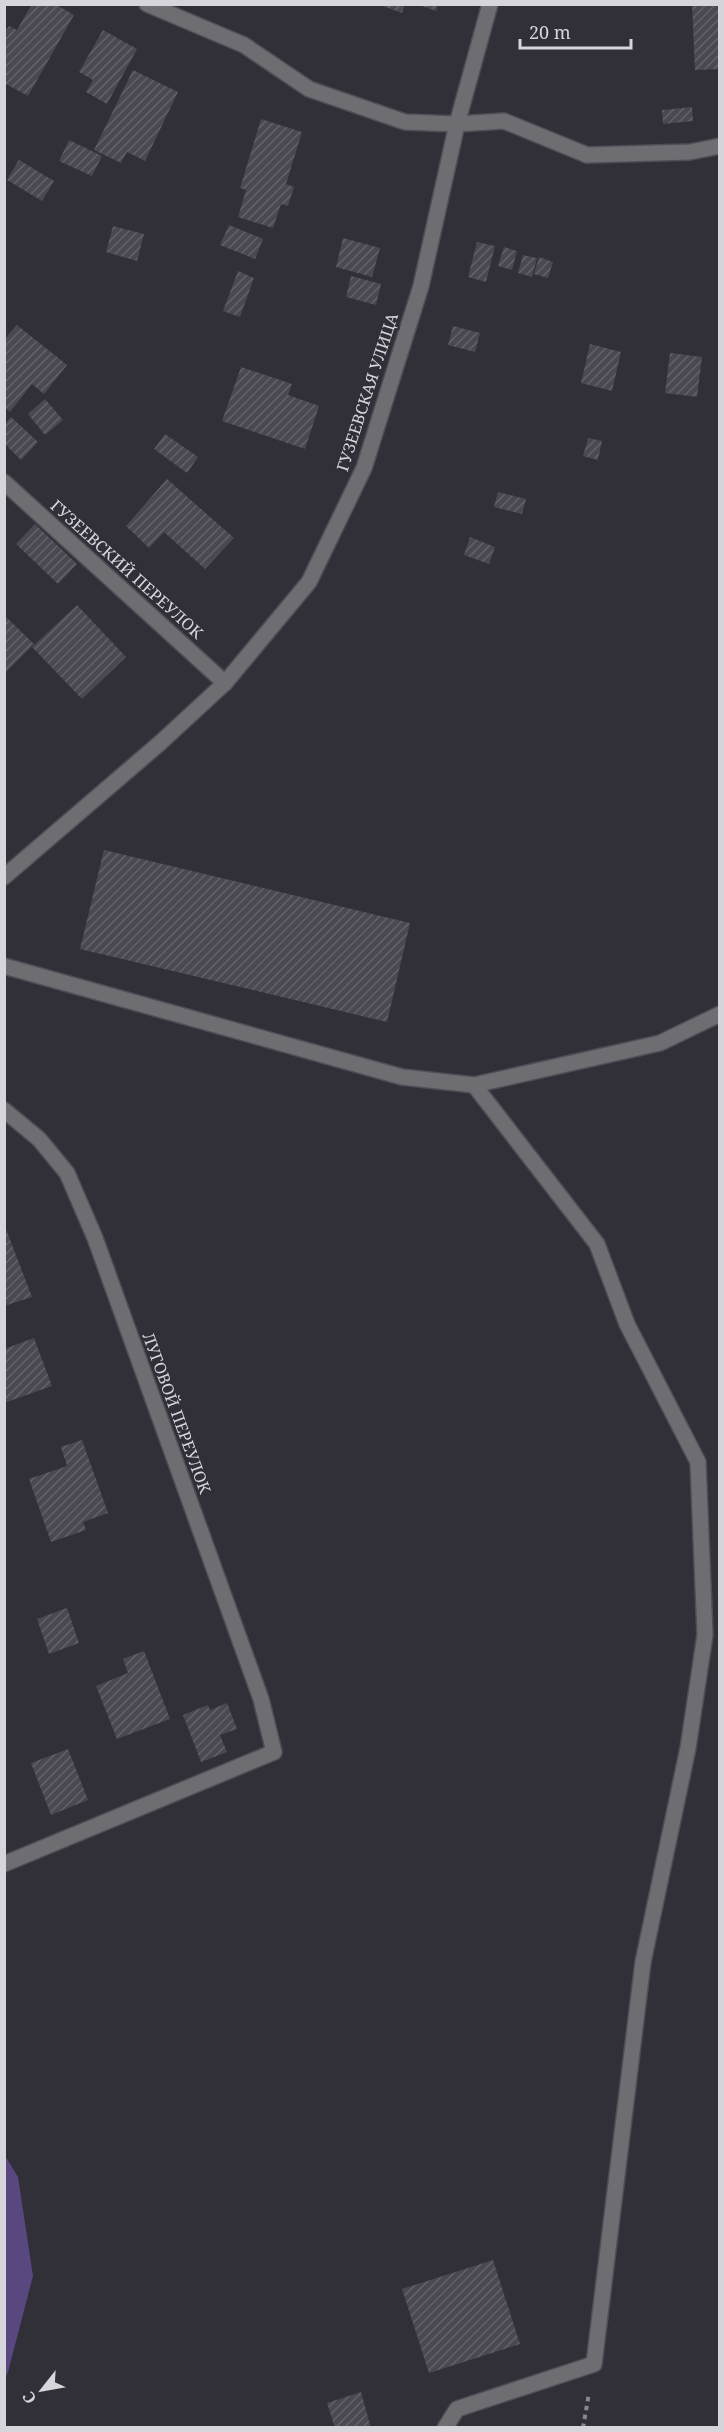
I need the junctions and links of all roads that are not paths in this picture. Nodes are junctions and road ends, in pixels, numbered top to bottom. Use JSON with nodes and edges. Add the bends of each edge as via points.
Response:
{"nodes":[{"id":1,"x":147,"y":4,"type":"edge"},
{"id":2,"x":490,"y":4,"type":"edge"},
{"id":3,"x":457,"y":124,"type":"junction"},
{"id":4,"x":720,"y":146,"type":"edge"},
{"id":5,"x":4,"y":482,"type":"edge"},
{"id":6,"x":225,"y":683,"type":"junction"},
{"id":7,"x":4,"y":876,"type":"edge"},
{"id":8,"x":4,"y":966,"type":"edge"},
{"id":9,"x":720,"y":1014,"type":"edge"},
{"id":10,"x":474,"y":1085,"type":"junction"},
{"id":11,"x":4,"y":1110,"type":"edge"},
{"id":12,"x":4,"y":1864,"type":"edge"},
{"id":13,"x":446,"y":2427,"type":"edge"}],
"edges":[{"from":1,"to":3,"type":"street","via":[[244,45],[309,89],[405,122]]},
{"from":2,"to":3,"type":"street","name":"ГУЗЕЕВСКАЯ УЛИЦА"},
{"from":3,"to":4,"type":"street","via":[[504,121],[587,155],[690,152]]},
{"from":3,"to":6,"type":"street","name":"ГУЗЕЕВСКАЯ УЛИЦА","via":[[420,285],[364,468],[309,582]]},
{"from":5,"to":6,"type":"street","name":"ГУЗЕЕВСКИЙ ПЕРЕУЛОК"},
{"from":6,"to":7,"type":"street","name":"ГУЗЕЕВСКАЯ УЛИЦА"},
{"from":8,"to":10,"type":"street","via":[[402,1077]]},
{"from":9,"to":10,"type":"street","via":[[660,1043]]},
{"from":10,"to":13,"type":"street","via":[[597,1244],[627,1324],[698,1462],[705,1635],[688,1748],[643,1962],[594,2364],[457,2409]]},
{"from":11,"to":12,"type":"street","name":"ЛУГОВОЙ ПЕРЕУЛОК","via":[[39,1139],[67,1173],[95,1238],[261,1699],[274,1752]]}]}
